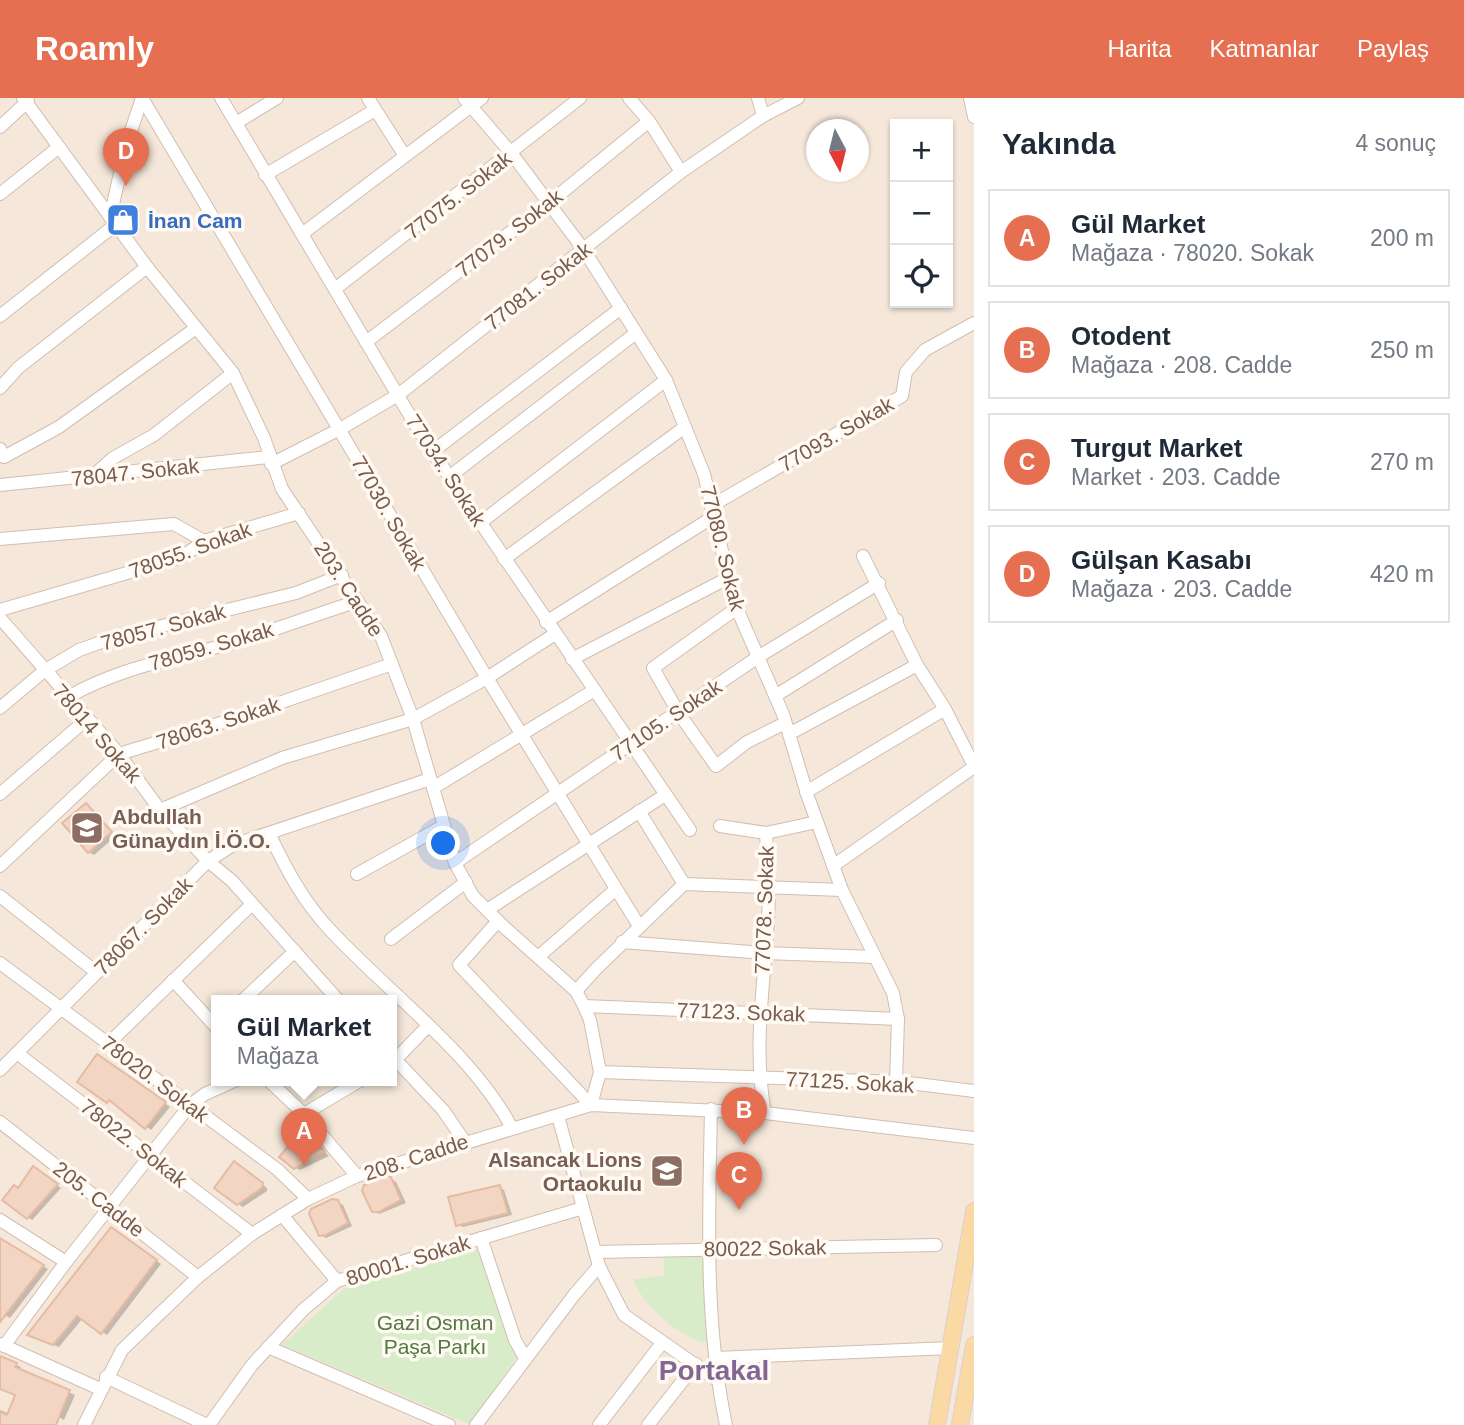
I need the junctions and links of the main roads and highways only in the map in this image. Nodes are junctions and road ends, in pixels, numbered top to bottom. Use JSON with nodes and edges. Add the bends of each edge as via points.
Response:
{"nodes":[{"id":1,"x":974,"y":1211,"type":"edge"},
{"id":2,"x":974,"y":1345,"type":"edge"},
{"id":3,"x":965,"y":1418,"type":"edge"},
{"id":4,"x":937,"y":1425,"type":"edge"}],
"edges":[{"from":1,"to":4,"type":"main road"},
{"from":2,"to":3,"type":"main road"}]}
